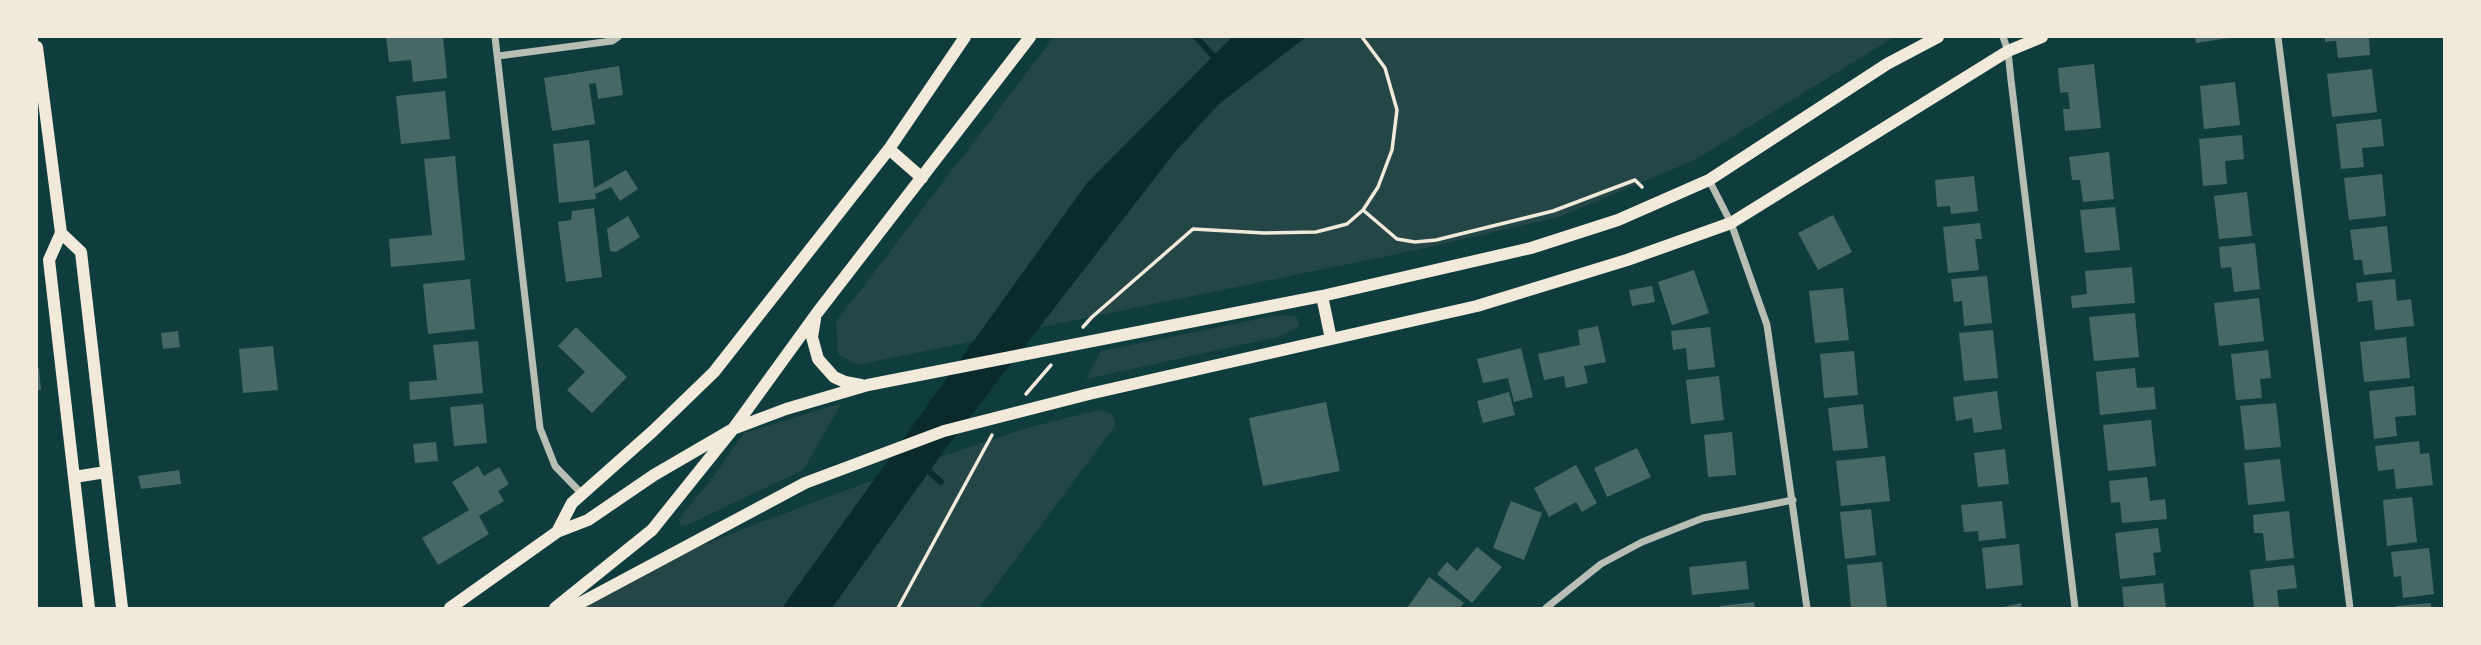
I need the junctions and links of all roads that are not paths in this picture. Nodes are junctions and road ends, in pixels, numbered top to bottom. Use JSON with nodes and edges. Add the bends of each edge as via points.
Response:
{"nodes":[{"id":1,"x":495,"y":37,"type":"edge"},
{"id":2,"x":618,"y":37,"type":"edge"},
{"id":3,"x":965,"y":37,"type":"edge"},
{"id":4,"x":1030,"y":37,"type":"edge"},
{"id":5,"x":1937,"y":37,"type":"edge"},
{"id":6,"x":2003,"y":37,"type":"edge"},
{"id":7,"x":2042,"y":37,"type":"edge"},
{"id":8,"x":2278,"y":37,"type":"edge"},
{"id":9,"x":37,"y":50,"type":"edge"},
{"id":10,"x":2008,"y":51,"type":"junction"},
{"id":11,"x":498,"y":57,"type":"junction"},
{"id":12,"x":889,"y":149,"type":"junction"},
{"id":13,"x":922,"y":177,"type":"junction"},
{"id":14,"x":1709,"y":180,"type":"junction"},
{"id":15,"x":1731,"y":223,"type":"junction"},
{"id":16,"x":61,"y":233,"type":"junction"},
{"id":17,"x":1321,"y":296,"type":"junction"},
{"id":18,"x":817,"y":313,"type":"junction"},
{"id":19,"x":1331,"y":339,"type":"junction"},
{"id":20,"x":868,"y":385,"type":"junction"},
{"id":21,"x":733,"y":429,"type":"junction"},
{"id":22,"x":106,"y":472,"type":"junction"},
{"id":23,"x":74,"y":477,"type":"junction"},
{"id":24,"x":583,"y":494,"type":"junction"},
{"id":25,"x":1793,"y":500,"type":"junction"},
{"id":26,"x":557,"y":532,"type":"junction"},
{"id":27,"x":89,"y":608,"type":"edge"},
{"id":28,"x":122,"y":608,"type":"edge"},
{"id":29,"x":450,"y":608,"type":"edge"},
{"id":30,"x":555,"y":608,"type":"edge"},
{"id":31,"x":571,"y":608,"type":"edge"},
{"id":32,"x":1546,"y":608,"type":"edge"},
{"id":33,"x":1807,"y":608,"type":"edge"},
{"id":34,"x":2076,"y":608,"type":"edge"},
{"id":35,"x":2350,"y":608,"type":"edge"}],
"edges":[{"from":1,"to":11,"type":"street"},
{"from":2,"to":11,"type":"street"},
{"from":3,"to":12,"type":"main road"},
{"from":4,"to":13,"type":"main road"},
{"from":5,"to":14,"type":"main road"},
{"from":6,"to":10,"type":"street"},
{"from":7,"to":10,"type":"main road"},
{"from":8,"to":35,"type":"street"},
{"from":9,"to":16,"type":"main road"},
{"from":10,"to":15,"type":"main road"},
{"from":10,"to":34,"type":"street"},
{"from":11,"to":24,"type":"street","via":[[540,428],[555,466]]},
{"from":12,"to":13,"type":"main road"},
{"from":12,"to":24,"type":"main road","via":[[714,372]]},
{"from":13,"to":18,"type":"main road"},
{"from":14,"to":15,"type":"street"},
{"from":14,"to":17,"type":"main road","via":[[1618,220],[1531,247]]},
{"from":15,"to":19,"type":"main road","via":[[1477,306]]},
{"from":15,"to":25,"type":"street","via":[[1767,325]]},
{"from":16,"to":22,"type":"main road","via":[[81,252]]},
{"from":16,"to":23,"type":"main road","via":[[49,260]]},
{"from":17,"to":19,"type":"main road"},
{"from":17,"to":20,"type":"main road"},
{"from":18,"to":20,"type":"main road","via":[[812,337],[825,369],[845,382]]},
{"from":18,"to":21,"type":"main road"},
{"from":19,"to":31,"type":"main road","via":[[944,431],[805,483]]},
{"from":20,"to":21,"type":"main road"},
{"from":21,"to":26,"type":"main road","via":[[588,520]]},
{"from":21,"to":30,"type":"main road","via":[[652,530]]},
{"from":22,"to":23,"type":"main road"},
{"from":22,"to":28,"type":"main road"},
{"from":23,"to":27,"type":"main road"},
{"from":24,"to":26,"type":"main road","via":[[572,503]]},
{"from":25,"to":32,"type":"street","via":[[1703,518],[1642,542],[1601,564]]},
{"from":25,"to":33,"type":"street"},
{"from":26,"to":29,"type":"main road"}]}
